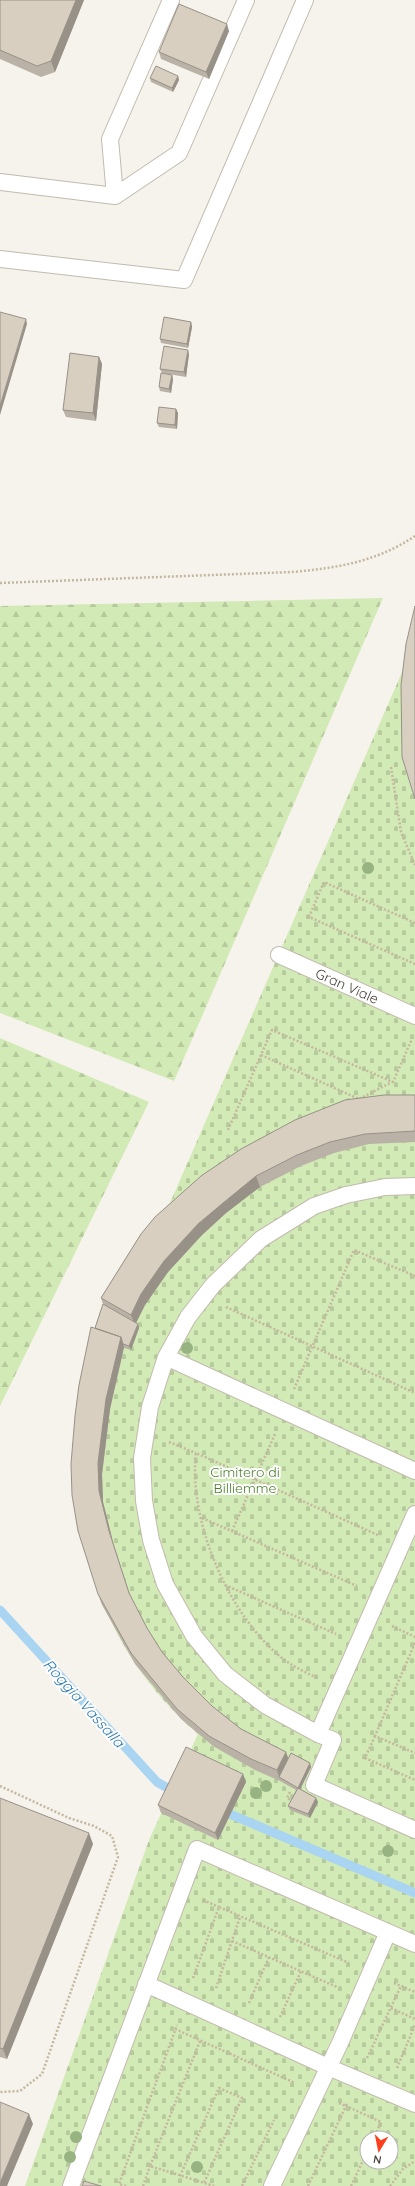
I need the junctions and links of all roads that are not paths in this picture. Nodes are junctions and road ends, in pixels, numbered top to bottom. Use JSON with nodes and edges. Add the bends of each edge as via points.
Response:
{"nodes":[{"id":1,"x":171,"y":0,"type":"edge"},
{"id":2,"x":246,"y":0,"type":"edge"},
{"id":3,"x":305,"y":0,"type":"edge"},
{"id":4,"x":0,"y":182,"type":"edge"},
{"id":5,"x":115,"y":196,"type":"junction"},
{"id":6,"x":0,"y":259,"type":"edge"},
{"id":7,"x":279,"y":955,"type":"dead end"},
{"id":8,"x":415,"y":1016,"type":"edge"},
{"id":9,"x":415,"y":1186,"type":"edge"},
{"id":10,"x":166,"y":1357,"type":"junction"},
{"id":11,"x":415,"y":1471,"type":"edge"},
{"id":12,"x":415,"y":1514,"type":"edge"},
{"id":13,"x":318,"y":1734,"type":"junction"},
{"id":14,"x":415,"y":1830,"type":"edge"},
{"id":15,"x":388,"y":1932,"type":"junction"},
{"id":16,"x":415,"y":1944,"type":"edge"},
{"id":17,"x":146,"y":1984,"type":"junction"},
{"id":18,"x":328,"y":2067,"type":"junction"},
{"id":19,"x":415,"y":2104,"type":"edge"},
{"id":20,"x":71,"y":2186,"type":"edge"},
{"id":21,"x":272,"y":2186,"type":"edge"}],
"edges":[{"from":1,"to":5,"type":"lane","via":[[110,139]]},
{"from":2,"to":5,"type":"lane","via":[[179,153]]},
{"from":3,"to":6,"type":"lane","via":[[184,280]]},
{"from":4,"to":5,"type":"lane"},
{"from":7,"to":8,"type":"lane","name":"Gran Viale"},
{"from":9,"to":10,"type":"lane","via":[[386,1187],[346,1195],[314,1206],[261,1240],[204,1297],[188,1317]]},
{"from":10,"to":11,"type":"lane"},
{"from":10,"to":13,"type":"lane","via":[[150,1407],[142,1458],[144,1501],[151,1540],[165,1584],[194,1636],[225,1674],[265,1705]]},
{"from":12,"to":13,"type":"lane"},
{"from":13,"to":14,"type":"lane","via":[[333,1740],[314,1785]]},
{"from":15,"to":16,"type":"lane"},
{"from":15,"to":17,"type":"lane","via":[[196,1849]]},
{"from":15,"to":18,"type":"lane"},
{"from":17,"to":18,"type":"lane"},
{"from":17,"to":20,"type":"lane"},
{"from":18,"to":19,"type":"lane"},
{"from":18,"to":21,"type":"lane"}]}
